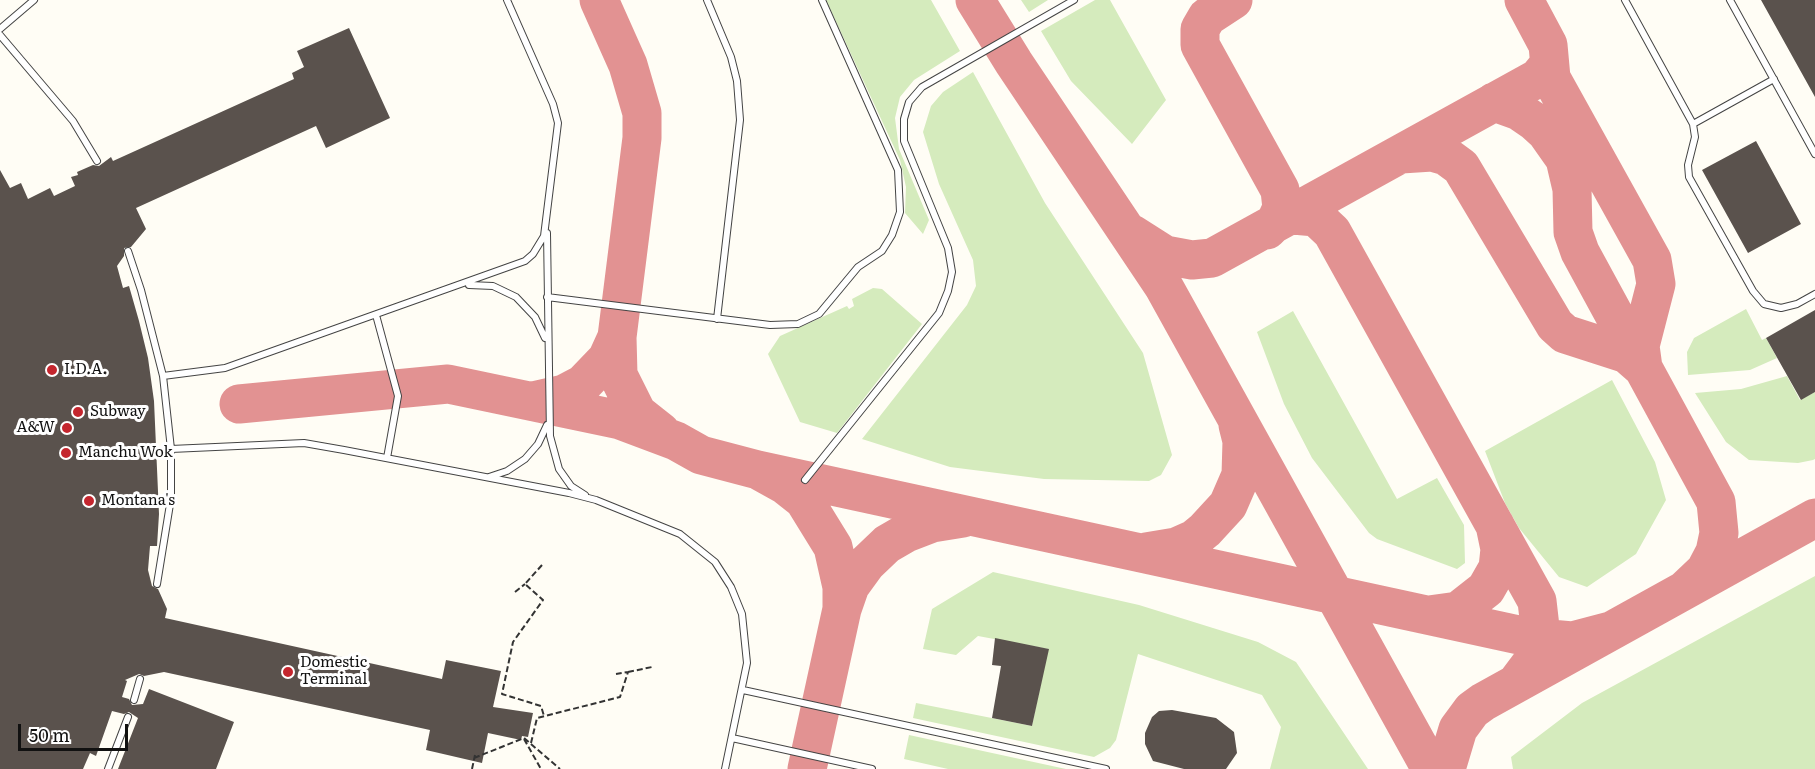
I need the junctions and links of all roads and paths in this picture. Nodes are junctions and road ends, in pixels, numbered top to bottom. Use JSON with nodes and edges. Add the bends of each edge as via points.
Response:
{"nodes":[{"id":1,"x":34,"y":0,"type":"edge"},
{"id":2,"x":507,"y":0,"type":"edge"},
{"id":3,"x":707,"y":0,"type":"edge"},
{"id":4,"x":822,"y":0,"type":"edge"},
{"id":5,"x":1074,"y":0,"type":"edge"},
{"id":6,"x":1625,"y":0,"type":"edge"},
{"id":7,"x":1730,"y":0,"type":"edge"},
{"id":8,"x":0,"y":29,"type":"edge"},
{"id":9,"x":0,"y":35,"type":"edge"},
{"id":10,"x":1773,"y":79,"type":"junction"},
{"id":11,"x":1693,"y":124,"type":"junction"},
{"id":12,"x":1815,"y":154,"type":"edge"},
{"id":13,"x":98,"y":161,"type":"dead end"},
{"id":14,"x":547,"y":222,"type":"junction"},
{"id":15,"x":128,"y":251,"type":"dead end"},
{"id":16,"x":462,"y":285,"type":"junction"},
{"id":17,"x":1815,"y":294,"type":"edge"},
{"id":18,"x":546,"y":297,"type":"junction"},
{"id":19,"x":376,"y":315,"type":"junction"},
{"id":20,"x":717,"y":319,"type":"junction"},
{"id":21,"x":548,"y":348,"type":"junction"},
{"id":22,"x":163,"y":376,"type":"junction"},
{"id":23,"x":548,"y":421,"type":"junction"},
{"id":24,"x":171,"y":449,"type":"junction"},
{"id":25,"x":387,"y":458,"type":"junction"},
{"id":26,"x":481,"y":477,"type":"junction"},
{"id":27,"x":805,"y":480,"type":"dead end"},
{"id":28,"x":596,"y":500,"type":"junction"},
{"id":29,"x":542,"y":565,"type":"dead end"},
{"id":30,"x":158,"y":584,"type":"dead end"},
{"id":31,"x":525,"y":584,"type":"junction"},
{"id":32,"x":515,"y":592,"type":"dead end"},
{"id":33,"x":652,"y":667,"type":"dead end"},
{"id":34,"x":628,"y":672,"type":"junction"},
{"id":35,"x":616,"y":674,"type":"dead end"},
{"id":36,"x":140,"y":679,"type":"dead end"},
{"id":37,"x":743,"y":690,"type":"junction"},
{"id":38,"x":134,"y":700,"type":"dead end"},
{"id":39,"x":544,"y":716,"type":"junction"},
{"id":40,"x":128,"y":717,"type":"dead end"},
{"id":41,"x":732,"y":738,"type":"junction"},
{"id":42,"x":524,"y":739,"type":"junction"},
{"id":43,"x":531,"y":743,"type":"junction"},
{"id":44,"x":108,"y":769,"type":"edge"},
{"id":45,"x":472,"y":769,"type":"edge"},
{"id":46,"x":541,"y":769,"type":"edge"},
{"id":47,"x":561,"y":769,"type":"edge"},
{"id":48,"x":725,"y":769,"type":"edge"},
{"id":49,"x":872,"y":769,"type":"edge"},
{"id":50,"x":1106,"y":769,"type":"edge"}],
"edges":[{"from":1,"to":8,"type":"lane"},
{"from":2,"to":14,"type":"lane","via":[[557,114]]},
{"from":3,"to":20,"type":"lane","via":[[731,57],[740,120]]},
{"from":4,"to":20,"type":"lane","via":[[898,170],[901,197],[897,224],[882,251],[858,267],[812,319],[780,326]]},
{"from":5,"to":27,"type":"lane","via":[[922,87],[909,102],[904,141],[948,248],[952,272],[948,291],[939,313]]},
{"from":6,"to":11,"type":"lane"},
{"from":7,"to":10,"type":"lane"},
{"from":9,"to":13,"type":"lane","via":[[73,121]]},
{"from":10,"to":11,"type":"lane"},
{"from":10,"to":12,"type":"lane"},
{"from":11,"to":17,"type":"lane","via":[[1689,177],[1753,291],[1764,304],[1781,308]]},
{"from":14,"to":16,"type":"lane","via":[[538,247],[525,261]]},
{"from":14,"to":18,"type":"lane"},
{"from":15,"to":22,"type":"lane"},
{"from":16,"to":19,"type":"lane"},
{"from":16,"to":21,"type":"lane","via":[[493,286],[516,297],[536,316]]},
{"from":18,"to":20,"type":"lane"},
{"from":18,"to":21,"type":"lane"},
{"from":19,"to":22,"type":"lane","via":[[225,368]]},
{"from":19,"to":25,"type":"lane","via":[[398,396]]},
{"from":21,"to":23,"type":"lane"},
{"from":22,"to":24,"type":"lane"},
{"from":23,"to":26,"type":"lane","via":[[525,459],[500,475]]},
{"from":23,"to":28,"type":"lane","via":[[560,469],[572,486]]},
{"from":24,"to":25,"type":"lane","via":[[304,443]]},
{"from":24,"to":30,"type":"lane","via":[[171,498]]},
{"from":25,"to":26,"type":"lane"},
{"from":26,"to":28,"type":"lane"},
{"from":28,"to":37,"type":"lane","via":[[666,526],[693,542],[715,562],[732,587],[742,614],[747,663]]},
{"from":29,"to":31,"type":"path"},
{"from":31,"to":32,"type":"path"},
{"from":31,"to":39,"type":"path","via":[[543,600],[513,642],[502,694],[541,706]]},
{"from":33,"to":34,"type":"path"},
{"from":34,"to":35,"type":"path"},
{"from":34,"to":39,"type":"path","via":[[620,697]]},
{"from":36,"to":38,"type":"lane"},
{"from":37,"to":41,"type":"lane"},
{"from":37,"to":50,"type":"lane"},
{"from":39,"to":43,"type":"path","via":[[537,718]]},
{"from":40,"to":44,"type":"lane"},
{"from":41,"to":48,"type":"lane"},
{"from":41,"to":49,"type":"lane"},
{"from":42,"to":43,"type":"path"},
{"from":42,"to":45,"type":"path","via":[[475,757]]},
{"from":42,"to":46,"type":"path"},
{"from":43,"to":47,"type":"path"}]}
